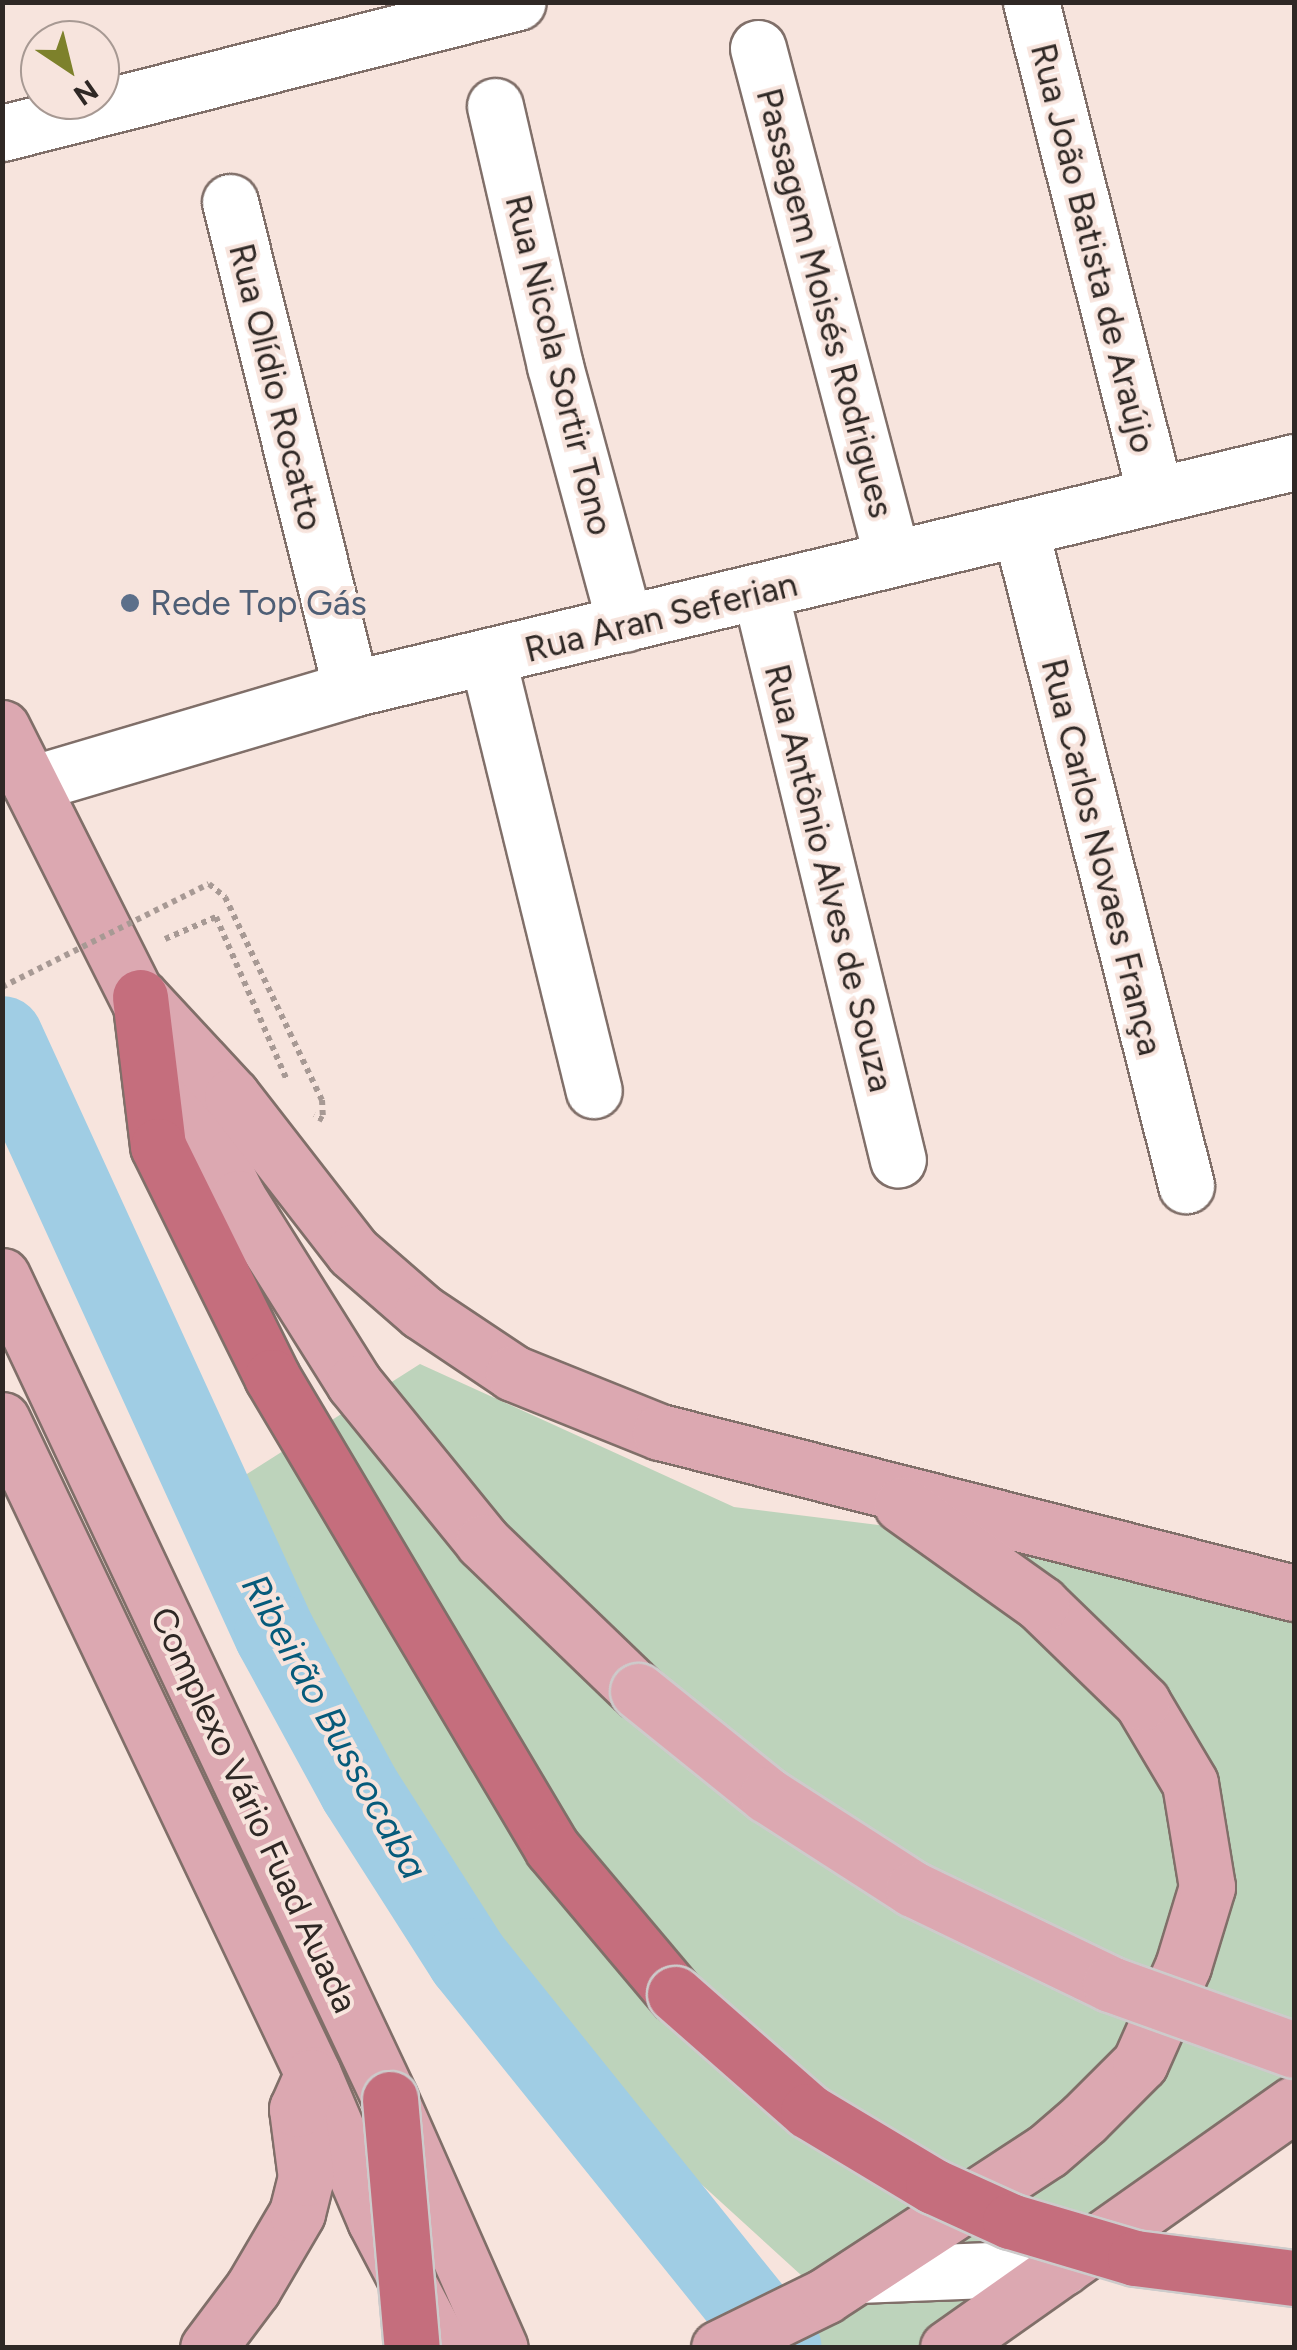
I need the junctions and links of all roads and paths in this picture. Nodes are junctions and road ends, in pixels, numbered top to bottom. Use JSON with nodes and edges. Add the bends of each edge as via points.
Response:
{"nodes":[{"id":1,"x":518,"y":2,"type":"edge"},
{"id":2,"x":1030,"y":2,"type":"edge"},
{"id":3,"x":758,"y":48,"type":"dead end"},
{"id":4,"x":494,"y":106,"type":"dead end"},
{"id":5,"x":2,"y":133,"type":"edge"},
{"id":6,"x":230,"y":202,"type":"dead end"},
{"id":7,"x":1292,"y":473,"type":"edge"},
{"id":8,"x":1156,"y":494,"type":"junction"},
{"id":9,"x":1020,"y":528,"type":"junction"},
{"id":10,"x":892,"y":557,"type":"junction"},
{"id":11,"x":761,"y":596,"type":"junction"},
{"id":12,"x":626,"y":624,"type":"junction"},
{"id":13,"x":488,"y":660,"type":"junction"},
{"id":14,"x":351,"y":689,"type":"junction"},
{"id":15,"x":2,"y":728,"type":"edge"},
{"id":16,"x":31,"y":784,"type":"junction"},
{"id":17,"x":129,"y":978,"type":"junction"},
{"id":18,"x":2,"y":987,"type":"edge"},
{"id":19,"x":594,"y":1090,"type":"dead end"},
{"id":20,"x":292,"y":1092,"type":"dead end"},
{"id":21,"x":299,"y":1109,"type":"dead end"},
{"id":22,"x":898,"y":1160,"type":"dead end"},
{"id":23,"x":1186,"y":1185,"type":"dead end"},
{"id":24,"x":2,"y":1276,"type":"edge"},
{"id":25,"x":2,"y":1420,"type":"edge"},
{"id":26,"x":876,"y":1486,"type":"junction"},
{"id":27,"x":1294,"y":1593,"type":"edge"},
{"id":28,"x":1294,"y":2050,"type":"edge"},
{"id":29,"x":313,"y":2074,"type":"junction"},
{"id":30,"x":390,"y":2099,"type":"junction"},
{"id":31,"x":1294,"y":2104,"type":"edge"},
{"id":32,"x":1063,"y":2268,"type":"junction"},
{"id":33,"x":1294,"y":2278,"type":"edge"},
{"id":34,"x":842,"y":2286,"type":"junction"},
{"id":35,"x":208,"y":2348,"type":"edge"},
{"id":36,"x":412,"y":2348,"type":"edge"},
{"id":37,"x":442,"y":2348,"type":"edge"},
{"id":38,"x":500,"y":2348,"type":"edge"},
{"id":39,"x":718,"y":2348,"type":"edge"},
{"id":40,"x":948,"y":2348,"type":"edge"}],
"edges":[{"from":1,"to":5,"type":"street"},
{"from":2,"to":8,"type":"street","name":"Rua João Batista de Araújo"},
{"from":3,"to":10,"type":"street","name":"Passagem Moisés Rodrigues"},
{"from":4,"to":12,"type":"street","name":"Rua Nicola Sortir Tono","via":[[555,366]]},
{"from":6,"to":14,"type":"street","name":"Rua Olídio Rocatto"},
{"from":7,"to":8,"type":"street","name":"Rua Aran Seferian"},
{"from":8,"to":9,"type":"street","name":"Rua Aran Seferian"},
{"from":9,"to":10,"type":"street","name":"Rua Aran Seferian"},
{"from":9,"to":23,"type":"street","name":"Rua Carlos Novaes França"},
{"from":10,"to":11,"type":"street","name":"Rua Aran Seferian"},
{"from":11,"to":12,"type":"street","name":"Rua Aran Seferian"},
{"from":11,"to":22,"type":"street","name":"Rua Antônio Alves de Souza"},
{"from":12,"to":13,"type":"street","name":"Rua Aran Seferian"},
{"from":13,"to":14,"type":"street","name":"Rua Aran Seferian"},
{"from":13,"to":19,"type":"street"},
{"from":14,"to":16,"type":"street","name":"Rua Aran Seferian"},
{"from":15,"to":16,"type":"main road"},
{"from":16,"to":17,"type":"main road"},
{"from":17,"to":20,"type":"path","via":[[216,917]]},
{"from":17,"to":26,"type":"main road","via":[[232,1096],[353,1252],[422,1312],[513,1373],[660,1432]]},
{"from":17,"to":28,"type":"main road","bridge":true,"via":[[238,1198],[354,1383],[483,1542],[638,1691],[767,1794],[913,1889],[1110,1984]]},
{"from":17,"to":33,"type":"highway","bridge":true,"via":[[158,1146],[272,1377],[552,1848],[675,1994],[808,2111],[932,2186],[1010,2221],[1135,2258]]},
{"from":18,"to":21,"type":"path","bridge":true,"via":[[209,884],[226,897],[322,1100],[323,1120]]},
{"from":24,"to":30,"type":"main road","name":"Complexo Vário Fuad Auada"},
{"from":25,"to":29,"type":"main road"},
{"from":26,"to":27,"type":"main road"},
{"from":26,"to":34,"type":"main road","via":[[1041,1604],[1142,1702],[1190,1783],[1207,1887],[1184,1966],[1140,2063],[1046,2152]]},
{"from":29,"to":35,"type":"main road","via":[[297,2109],[306,2178],[296,2213]]},
{"from":29,"to":37,"type":"main road","via":[[375,2220]]},
{"from":30,"to":36,"type":"highway","bridge":true},
{"from":30,"to":38,"type":"main road","name":"Complexo Vário Fuad Auada"},
{"from":31,"to":32,"type":"main road"},
{"from":32,"to":34,"type":"street"},
{"from":32,"to":40,"type":"main road"},
{"from":34,"to":39,"type":"main road"}]}
